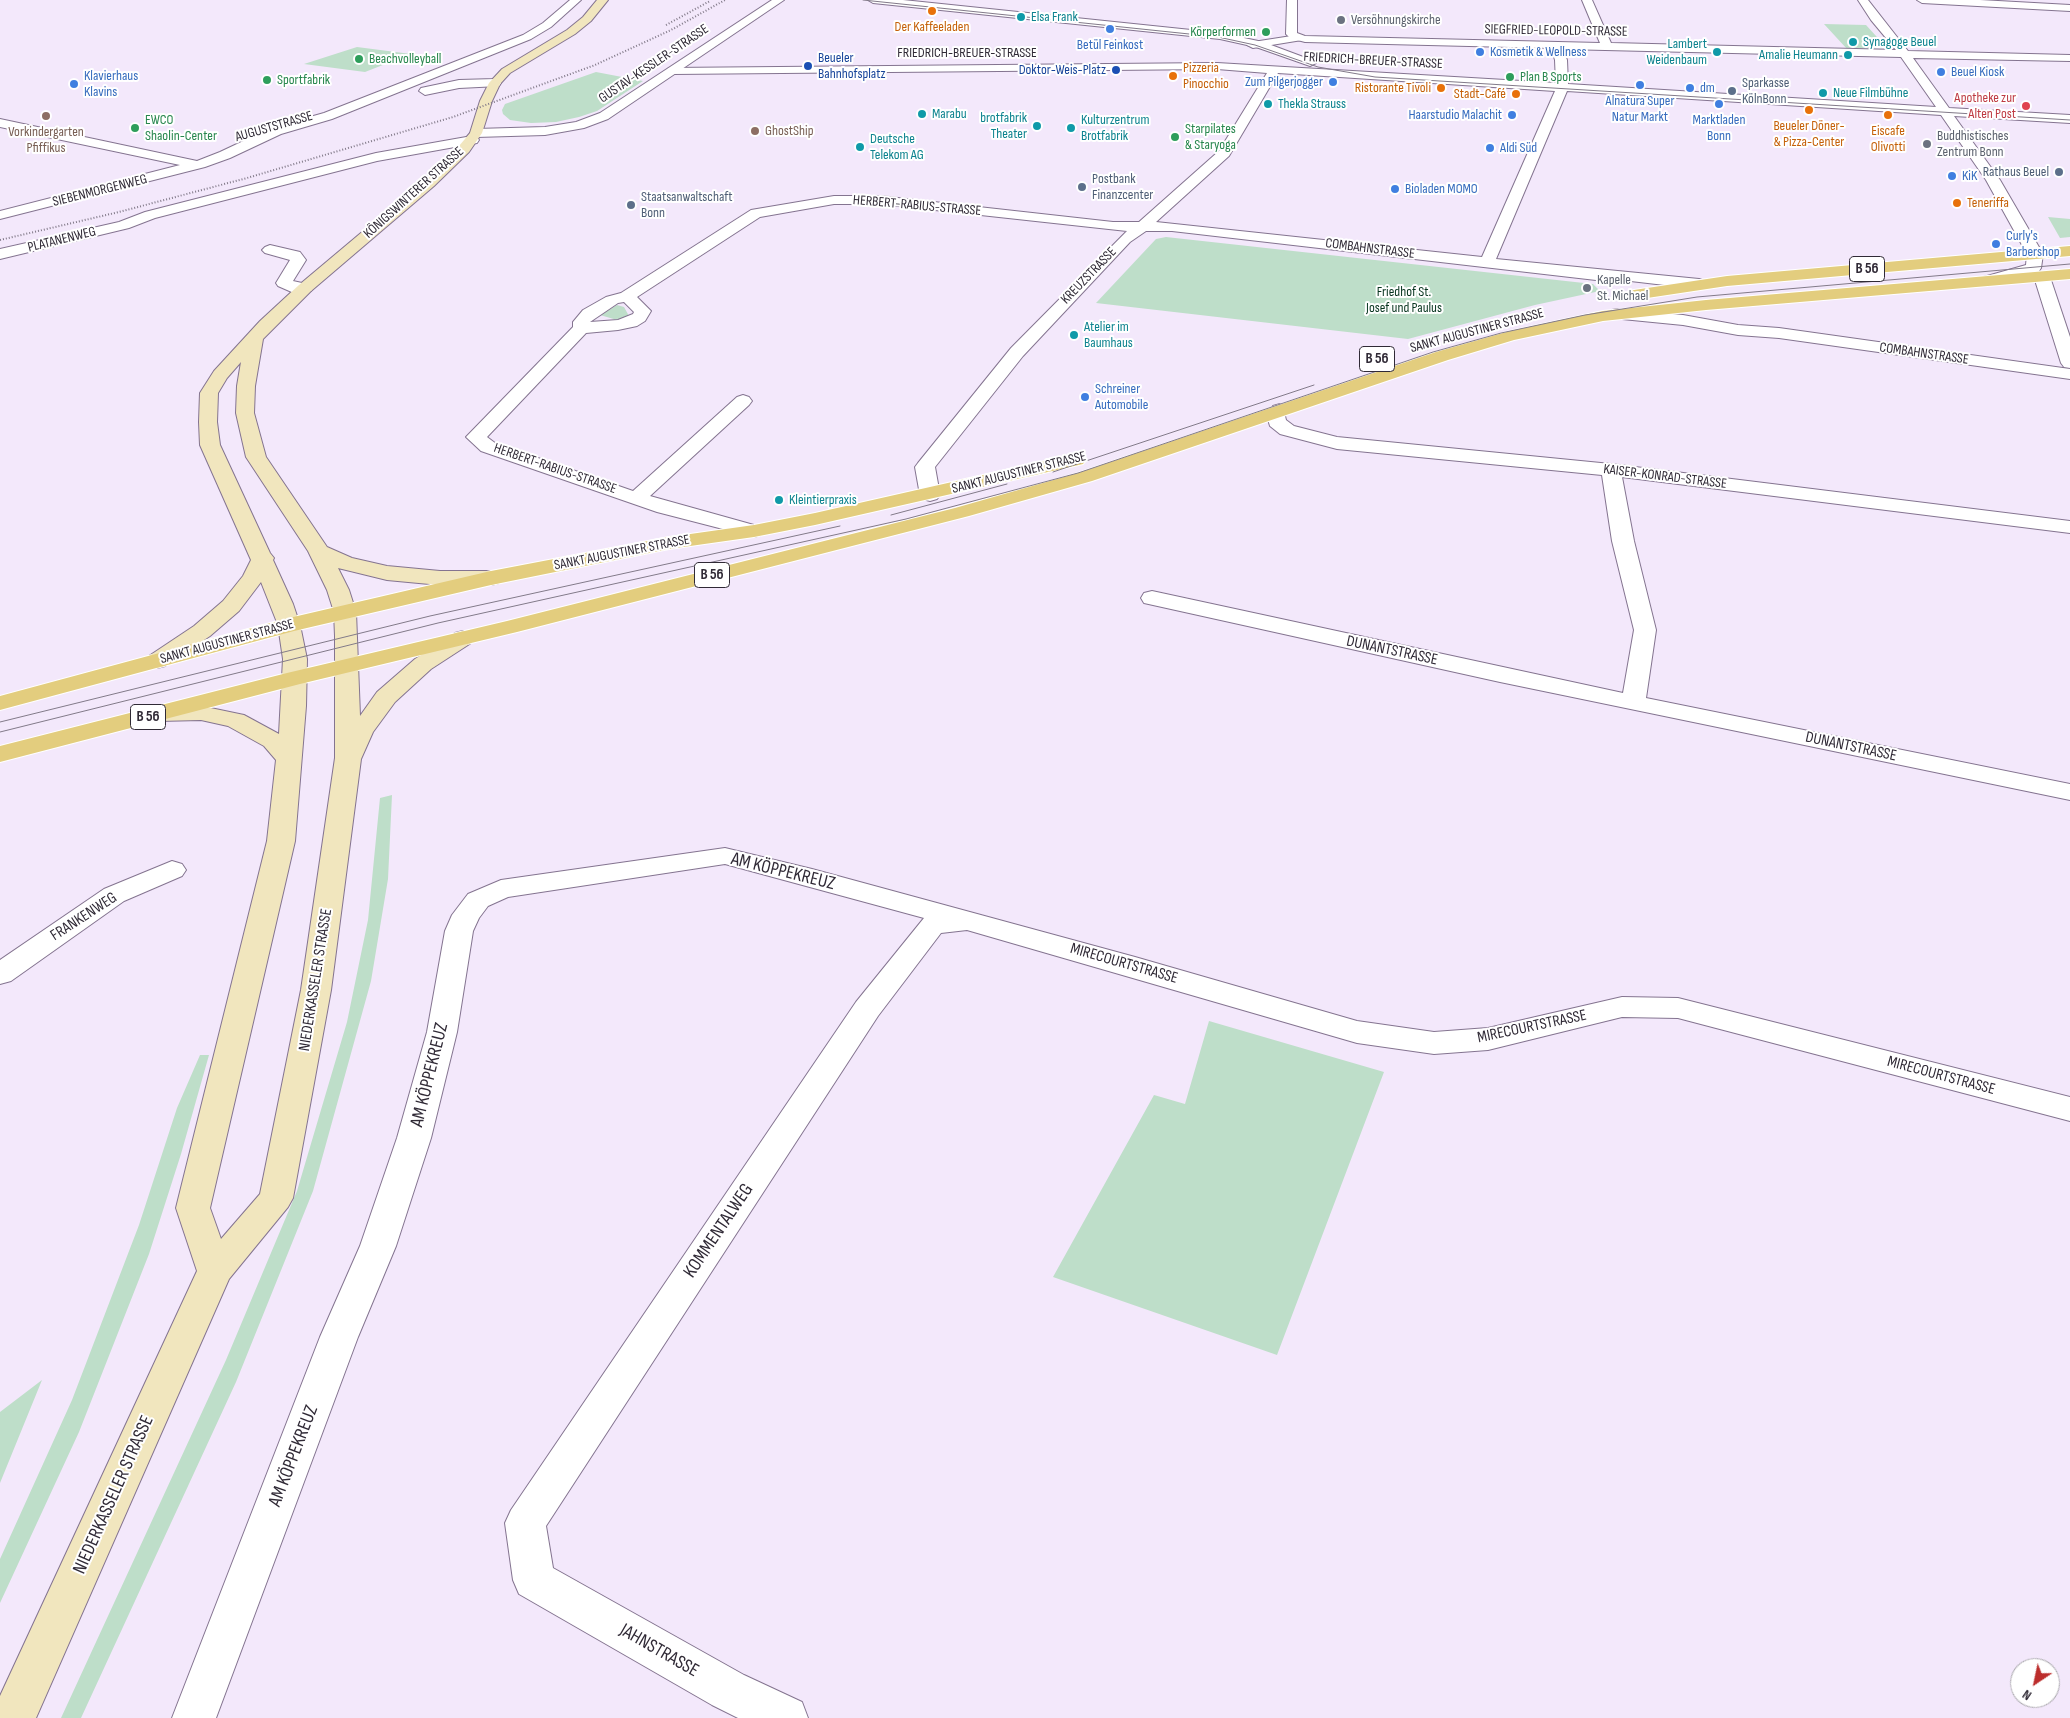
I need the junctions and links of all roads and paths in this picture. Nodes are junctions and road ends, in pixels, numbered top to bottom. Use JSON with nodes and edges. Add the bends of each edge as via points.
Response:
{"nodes":[{"id":1,"x":576,"y":0,"type":"edge"},
{"id":2,"x":603,"y":0,"type":"edge"},
{"id":3,"x":779,"y":0,"type":"edge"},
{"id":4,"x":873,"y":0,"type":"edge"},
{"id":5,"x":1292,"y":0,"type":"edge"},
{"id":6,"x":1587,"y":0,"type":"edge"},
{"id":7,"x":1863,"y":0,"type":"edge"},
{"id":8,"x":1922,"y":0,"type":"edge"},
{"id":9,"x":2070,"y":8,"type":"edge"},
{"id":10,"x":1298,"y":38,"type":"junction"},
{"id":11,"x":1256,"y":45,"type":"junction"},
{"id":12,"x":1556,"y":46,"type":"junction"},
{"id":13,"x":1607,"y":47,"type":"junction"},
{"id":14,"x":1904,"y":53,"type":"junction"},
{"id":15,"x":2070,"y":58,"type":"edge"},
{"id":16,"x":673,"y":70,"type":"junction"},
{"id":17,"x":1274,"y":70,"type":"junction"},
{"id":18,"x":1380,"y":76,"type":"junction"},
{"id":19,"x":495,"y":83,"type":"junction"},
{"id":20,"x":1562,"y":88,"type":"junction"},
{"id":21,"x":401,"y":101,"type":"dead end"},
{"id":22,"x":1945,"y":111,"type":"junction"},
{"id":23,"x":2070,"y":119,"type":"edge"},
{"id":24,"x":0,"y":123,"type":"edge"},
{"id":25,"x":337,"y":126,"type":"dead end"},
{"id":26,"x":474,"y":137,"type":"junction"},
{"id":27,"x":200,"y":164,"type":"junction"},
{"id":28,"x":0,"y":215,"type":"edge"},
{"id":29,"x":124,"y":225,"type":"joint"},
{"id":30,"x":1143,"y":226,"type":"junction"},
{"id":31,"x":270,"y":250,"type":"dead end"},
{"id":32,"x":2070,"y":251,"type":"edge"},
{"id":33,"x":0,"y":254,"type":"edge"},
{"id":34,"x":2035,"y":254,"type":"junction"},
{"id":35,"x":1488,"y":263,"type":"junction"},
{"id":36,"x":2070,"y":274,"type":"edge"},
{"id":37,"x":2042,"y":277,"type":"junction"},
{"id":38,"x":1986,"y":281,"type":"junction"},
{"id":39,"x":1699,"y":284,"type":"junction"},
{"id":40,"x":1640,"y":286,"type":"junction"},
{"id":41,"x":305,"y":288,"type":"junction"},
{"id":42,"x":1669,"y":290,"type":"junction"},
{"id":43,"x":627,"y":296,"type":"junction"},
{"id":44,"x":1706,"y":305,"type":"junction"},
{"id":45,"x":1666,"y":309,"type":"junction"},
{"id":46,"x":1618,"y":314,"type":"junction"},
{"id":47,"x":1683,"y":320,"type":"junction"},
{"id":48,"x":581,"y":328,"type":"junction"},
{"id":49,"x":1779,"y":333,"type":"junction"},
{"id":50,"x":254,"y":339,"type":"junction"},
{"id":51,"x":1435,"y":341,"type":"dead end"},
{"id":52,"x":2070,"y":363,"type":"edge"},
{"id":53,"x":2070,"y":374,"type":"edge"},
{"id":54,"x":743,"y":401,"type":"dead end"},
{"id":55,"x":1280,"y":410,"type":"junction"},
{"id":56,"x":1120,"y":446,"type":"dead end"},
{"id":57,"x":1611,"y":470,"type":"junction"},
{"id":58,"x":930,"y":494,"type":"junction"},
{"id":59,"x":637,"y":498,"type":"junction"},
{"id":60,"x":2070,"y":527,"type":"edge"},
{"id":61,"x":754,"y":531,"type":"junction"},
{"id":62,"x":319,"y":551,"type":"junction"},
{"id":63,"x":263,"y":558,"type":"junction"},
{"id":64,"x":491,"y":578,"type":"junction"},
{"id":65,"x":1152,"y":598,"type":"dead end"},
{"id":66,"x":345,"y":612,"type":"junction"},
{"id":67,"x":289,"y":625,"type":"junction"},
{"id":68,"x":462,"y":638,"type":"junction"},
{"id":69,"x":157,"y":661,"type":"junction"},
{"id":70,"x":348,"y":665,"type":"junction"},
{"id":71,"x":295,"y":678,"type":"junction"},
{"id":72,"x":0,"y":703,"type":"edge"},
{"id":73,"x":1633,"y":703,"type":"junction"},
{"id":74,"x":159,"y":714,"type":"junction"},
{"id":75,"x":0,"y":754,"type":"edge"},
{"id":76,"x":348,"y":758,"type":"junction"},
{"id":77,"x":289,"y":759,"type":"junction"},
{"id":78,"x":2070,"y":792,"type":"edge"},
{"id":79,"x":172,"y":870,"type":"dead end"},
{"id":80,"x":967,"y":921,"type":"junction"},
{"id":81,"x":0,"y":974,"type":"edge"},
{"id":82,"x":2070,"y":1110,"type":"edge"},
{"id":83,"x":215,"y":1271,"type":"junction"},
{"id":84,"x":534,"y":1580,"type":"joint"},
{"id":85,"x":13,"y":1718,"type":"edge"},
{"id":86,"x":194,"y":1718,"type":"edge"},
{"id":87,"x":786,"y":1718,"type":"edge"}],
"edges":[{"from":1,"to":27,"type":"street","via":[[527,37],[328,116],[276,131]]},
{"from":2,"to":19,"type":"main road","name":"KÖNIGSWINTERER STRASSE","via":[[576,28],[516,64]]},
{"from":3,"to":16,"type":"street","name":"GUSTAV-KESSLER-STRASSE"},
{"from":4,"to":11,"type":"street","via":[[1191,32]]},
{"from":5,"to":10,"type":"street","via":[[1291,34]]},
{"from":6,"to":13,"type":"street"},
{"from":7,"to":14,"type":"street"},
{"from":8,"to":9,"type":"street"},
{"from":10,"to":11,"type":"street","name":"SIEGFRIED-LEOPOLD-STRASSE"},
{"from":10,"to":12,"type":"street","name":"SIEGFRIED-LEOPOLD-STRASSE"},
{"from":11,"to":18,"type":"street","via":[[1324,67]]},
{"from":12,"to":13,"type":"street","name":"SIEGFRIED-LEOPOLD-STRASSE"},
{"from":12,"to":20,"type":"street","via":[[1561,60]]},
{"from":13,"to":14,"type":"street","name":"SIEGFRIED-LEOPOLD-STRASSE"},
{"from":14,"to":15,"type":"street","name":"SIEGFRIED-LEOPOLD-STRASSE"},
{"from":14,"to":22,"type":"street"},
{"from":16,"to":17,"type":"street","name":"FRIEDRICH-BREUER-STRASSE","via":[[1198,66]]},
{"from":16,"to":26,"type":"street","name":"GUSTAV-KESSLER-STRASSE","via":[[604,116],[545,131]]},
{"from":17,"to":18,"type":"street","name":"FRIEDRICH-BREUER-STRASSE"},
{"from":17,"to":30,"type":"street","name":"KREUZSTRASSE","via":[[1224,153]]},
{"from":18,"to":20,"type":"street","name":"FRIEDRICH-BREUER-STRASSE"},
{"from":19,"to":21,"type":"street","via":[[438,87]]},
{"from":19,"to":26,"type":"main road","name":"KÖNIGSWINTERER STRASSE"},
{"from":20,"to":22,"type":"street","name":"FRIEDRICH-BREUER-STRASSE"},
{"from":20,"to":35,"type":"street"},
{"from":22,"to":23,"type":"street","name":"FRIEDRICH-BREUER-STRASSE"},
{"from":22,"to":34,"type":"street","via":[[1993,180]]},
{"from":24,"to":27,"type":"street","name":"AUGUSTSTRASSE"},
{"from":25,"to":27,"type":"street","name":"AUGUSTSTRASSE"},
{"from":26,"to":29,"type":"street","name":"GUSTAV-KESSLER-STRASSE","via":[[376,157],[150,215]]},
{"from":26,"to":41,"type":"main road","name":"KÖNIGSWINTERER STRASSE","via":[[428,183]]},
{"from":27,"to":28,"type":"street","name":"SIEBENMORGENWEG"},
{"from":29,"to":33,"type":"street","name":"PLATANENWEG"},
{"from":30,"to":35,"type":"street","name":"COMBAHNSTRASSE"},
{"from":30,"to":43,"type":"street","name":"HERBERT-RABIUS-STRASSE","via":[[1113,226],[880,200],[803,204],[756,213]]},
{"from":30,"to":58,"type":"street","name":"KREUZSTRASSE","via":[[1102,262],[1017,352],[925,467]]},
{"from":31,"to":41,"type":"street","via":[[296,255],[298,260],[284,283]]},
{"from":32,"to":34,"type":"main road","name":"SANKT AUGUSTINER STRASSE","number":"B 56"},
{"from":34,"to":38,"type":"street","name":"SANKT AUGUSTINER STRASSE","via":[[2033,268]]},
{"from":34,"to":39,"type":"main road","name":"SANKT AUGUSTINER STRASSE","number":"B 56"},
{"from":35,"to":40,"type":"street","name":"COMBAHNSTRASSE","via":[[1596,275]]},
{"from":36,"to":37,"type":"main road","name":"SANKT AUGUSTINER STRASSE","number":"B 56"},
{"from":37,"to":38,"type":"main road","name":"SANKT AUGUSTINER STRASSE","number":"B 56"},
{"from":37,"to":52,"type":"street"},
{"from":38,"to":44,"type":"main road","name":"SANKT AUGUSTINER STRASSE","number":"B 56"},
{"from":39,"to":40,"type":"street","name":"COMBAHNSTRASSE"},
{"from":39,"to":42,"type":"main road","name":"SANKT AUGUSTINER STRASSE","number":"B 56"},
{"from":40,"to":42,"type":"main road","name":"SANKT AUGUSTINER STRASSE","number":"B 56"},
{"from":40,"to":45,"type":"street","name":"COMBAHNSTRASSE"},
{"from":40,"to":51,"type":"main road","name":"SANKT AUGUSTINER STRASSE","number":"B 56"},
{"from":41,"to":50,"type":"main road","name":"KÖNIGSWINTERER STRASSE"},
{"from":42,"to":44,"type":"street","name":"COMBAHNSTRASSE"},
{"from":43,"to":48,"type":"street","name":"HERBERT-RABIUS-STRASSE","via":[[597,308],[581,322]]},
{"from":43,"to":48,"type":"street","via":[[642,311],[639,317],[618,325]]},
{"from":44,"to":45,"type":"main road","name":"SANKT AUGUSTINER STRASSE","number":"B 56"},
{"from":44,"to":49,"type":"street","name":"COMBAHNSTRASSE"},
{"from":45,"to":46,"type":"main road","name":"SANKT AUGUSTINER STRASSE","number":"B 56"},
{"from":45,"to":47,"type":"street","name":"COMBAHNSTRASSE"},
{"from":46,"to":47,"type":"street","name":"COMBAHNSTRASSE"},
{"from":46,"to":55,"type":"main road","name":"SANKT AUGUSTINER STRASSE","number":"B 56","via":[[1501,338]]},
{"from":47,"to":49,"type":"street","name":"COMBAHNSTRASSE","via":[[1738,330]]},
{"from":48,"to":59,"type":"street","name":"HERBERT-RABIUS-STRASSE","via":[[476,438],[488,447]]},
{"from":49,"to":53,"type":"street","name":"COMBAHNSTRASSE"},
{"from":50,"to":62,"type":"main road","via":[[245,413],[256,457]]},
{"from":50,"to":63,"type":"main road","name":"KÖNIGSWINTERER STRASSE","via":[[220,375],[209,393],[208,422],[210,445]]},
{"from":54,"to":59,"type":"street","name":"HERBERT-RABIUS-STRASSE"},
{"from":55,"to":57,"type":"street","name":"KAISER-KONRAD-STRASSE","via":[[1277,422],[1287,430],[1337,443]]},
{"from":55,"to":68,"type":"main road","name":"SANKT AUGUSTINER STRASSE","number":"B 56","via":[[1084,477],[962,512]]},
{"from":56,"to":58,"type":"main road","name":"SANKT AUGUSTINER STRASSE","number":"B 56","via":[[1060,465]]},
{"from":57,"to":60,"type":"street","name":"KAISER-KONRAD-STRASSE"},
{"from":57,"to":73,"type":"street","via":[[1623,541],[1645,630]]},
{"from":58,"to":61,"type":"main road","name":"SANKT AUGUSTINER STRASSE","number":"B 56"},
{"from":59,"to":61,"type":"street","name":"HERBERT-RABIUS-STRASSE"},
{"from":61,"to":64,"type":"main road","name":"SANKT AUGUSTINER STRASSE","number":"B 56","via":[[669,543]]},
{"from":62,"to":64,"type":"main road","via":[[345,564],[386,573]]},
{"from":62,"to":66,"type":"main road"},
{"from":63,"to":67,"type":"main road","name":"KÖNIGSWINTERER STRASSE"},
{"from":63,"to":69,"type":"main road","via":[[253,578],[231,606],[202,631]]},
{"from":64,"to":66,"type":"main road","name":"SANKT AUGUSTINER STRASSE","number":"B 56"},
{"from":65,"to":73,"type":"street","name":"DUNANTSTRASSE"},
{"from":66,"to":67,"type":"main road","name":"SANKT AUGUSTINER STRASSE","number":"B 56"},
{"from":66,"to":70,"type":"main road"},
{"from":67,"to":69,"type":"main road","name":"SANKT AUGUSTINER STRASSE","number":"B 56"},
{"from":67,"to":71,"type":"main road","name":"KÖNIGSWINTERER STRASSE"},
{"from":68,"to":70,"type":"main road","name":"SANKT AUGUSTINER STRASSE","number":"B 56"},
{"from":68,"to":76,"type":"main road","via":[[423,664],[386,697],[361,732]]},
{"from":69,"to":72,"type":"main road","name":"SANKT AUGUSTINER STRASSE","number":"B 56"},
{"from":70,"to":71,"type":"main road","name":"SANKT AUGUSTINER STRASSE","number":"B 56"},
{"from":70,"to":76,"type":"main road","name":"NIEDERKASSELER STRASSE"},
{"from":71,"to":74,"type":"main road","name":"SANKT AUGUSTINER STRASSE","number":"B 56"},
{"from":71,"to":77,"type":"main road"},
{"from":73,"to":78,"type":"street","name":"DUNANTSTRASSE"},
{"from":74,"to":75,"type":"main road","name":"SANKT AUGUSTINER STRASSE","number":"B 56"},
{"from":74,"to":77,"type":"main road","via":[[201,714],[235,720],[273,741]]},
{"from":76,"to":83,"type":"main road","name":"NIEDERKASSELER STRASSE","via":[[316,990],[276,1198]]},
{"from":77,"to":83,"type":"main road","via":[[281,841],[193,1208]]},
{"from":79,"to":81,"type":"street","name":"FRANKENWEG","via":[[114,895]]},
{"from":80,"to":82,"type":"street","name":"MIRECOURTSTRASSE","via":[[1357,1032],[1434,1042],[1488,1039],[1622,1007],[1678,1008]]},
{"from":80,"to":84,"type":"street","name":"KOMMENTALWEG","via":[[932,924],[867,1009],[525,1523]]},
{"from":80,"to":86,"type":"street","name":"AM KÖPPEKREUZ","via":[[725,856],[501,889],[478,900],[466,915],[460,931],[442,1032],[414,1138],[378,1246],[340,1336]]},
{"from":83,"to":85,"type":"main road","name":"NIEDERKASSELER STRASSE"},
{"from":84,"to":87,"type":"street","name":"JAHNSTRASSE","via":[[728,1690]]}]}
